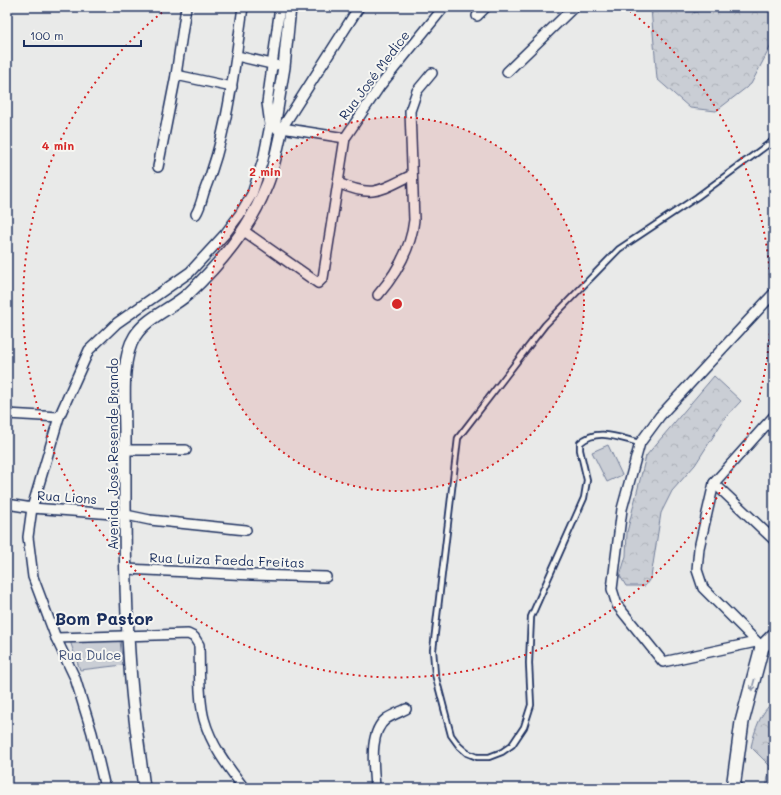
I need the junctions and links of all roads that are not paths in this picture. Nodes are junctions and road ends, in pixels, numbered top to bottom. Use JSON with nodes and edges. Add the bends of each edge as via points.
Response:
{"nodes":[{"id":1,"x":186,"y":7,"type":"edge"},
{"id":2,"x":243,"y":7,"type":"edge"},
{"id":3,"x":280,"y":7,"type":"edge"},
{"id":4,"x":290,"y":7,"type":"edge"},
{"id":5,"x":359,"y":7,"type":"edge"},
{"id":6,"x":444,"y":7,"type":"edge"},
{"id":7,"x":486,"y":7,"type":"edge"},
{"id":8,"x":574,"y":7,"type":"edge"},
{"id":9,"x":477,"y":16,"type":"dead end"},
{"id":10,"x":237,"y":56,"type":"junction"},
{"id":11,"x":272,"y":64,"type":"junction"},
{"id":12,"x":284,"y":67,"type":"junction"},
{"id":13,"x":507,"y":72,"type":"dead end"},
{"id":14,"x":432,"y":73,"type":"dead end"},
{"id":15,"x":176,"y":75,"type":"junction"},
{"id":16,"x":232,"y":87,"type":"junction"},
{"id":17,"x":275,"y":127,"type":"junction"},
{"id":18,"x":345,"y":138,"type":"junction"},
{"id":19,"x":774,"y":140,"type":"edge"},
{"id":20,"x":158,"y":167,"type":"dead end"},
{"id":21,"x":412,"y":175,"type":"junction"},
{"id":22,"x":338,"y":182,"type":"junction"},
{"id":23,"x":196,"y":214,"type":"dead end"},
{"id":24,"x":244,"y":231,"type":"junction"},
{"id":25,"x":774,"y":293,"type":"edge"},
{"id":26,"x":378,"y":295,"type":"dead end"},
{"id":27,"x":7,"y":414,"type":"edge"},
{"id":28,"x":59,"y":417,"type":"junction"},
{"id":29,"x":772,"y":421,"type":"edge"},
{"id":30,"x":640,"y":443,"type":"junction"},
{"id":31,"x":125,"y":450,"type":"junction"},
{"id":32,"x":186,"y":450,"type":"dead end"},
{"id":33,"x":714,"y":483,"type":"junction"},
{"id":34,"x":7,"y":504,"type":"edge"},
{"id":35,"x":32,"y":508,"type":"junction"},
{"id":36,"x":126,"y":515,"type":"junction"},
{"id":37,"x":246,"y":530,"type":"dead end"},
{"id":38,"x":774,"y":540,"type":"edge"},
{"id":39,"x":126,"y":569,"type":"junction"},
{"id":40,"x":326,"y":576,"type":"dead end"},
{"id":41,"x":129,"y":635,"type":"junction"},
{"id":42,"x":774,"y":635,"type":"edge"},
{"id":43,"x":56,"y":638,"type":"junction"},
{"id":44,"x":759,"y":644,"type":"junction"},
{"id":45,"x":406,"y":709,"type":"dead end"},
{"id":46,"x":105,"y":788,"type":"edge"},
{"id":47,"x":144,"y":788,"type":"edge"},
{"id":48,"x":244,"y":788,"type":"edge"},
{"id":49,"x":375,"y":788,"type":"edge"},
{"id":50,"x":734,"y":788,"type":"edge"}],
"edges":[{"from":1,"to":15,"type":"street"},
{"from":2,"to":10,"type":"street"},
{"from":3,"to":11,"type":"street"},
{"from":4,"to":12,"type":"street","name":"Avenida José Resende Brando"},
{"from":5,"to":17,"type":"street"},
{"from":6,"to":18,"type":"street","name":"Rua José Medice","via":[[380,86]]},
{"from":7,"to":9,"type":"street"},
{"from":8,"to":13,"type":"street"},
{"from":10,"to":11,"type":"street"},
{"from":10,"to":16,"type":"street"},
{"from":11,"to":12,"type":"street"},
{"from":11,"to":17,"type":"street","via":[[267,103]]},
{"from":12,"to":17,"type":"street","name":"Avenida José Resende Brando"},
{"from":14,"to":21,"type":"street","via":[[417,91],[410,111]]},
{"from":15,"to":16,"type":"street"},
{"from":15,"to":20,"type":"street"},
{"from":16,"to":23,"type":"street","via":[[218,152]]},
{"from":17,"to":18,"type":"street","name":"Rua José Medice"},
{"from":17,"to":24,"type":"street","name":"Avenida José Resende Brando","via":[[267,185]]},
{"from":17,"to":28,"type":"street","via":[[258,178],[240,214],[190,272],[117,323],[89,350]]},
{"from":18,"to":22,"type":"street"},
{"from":19,"to":30,"type":"lane","via":[[697,197],[619,248],[545,325],[458,438],[433,650],[435,674],[451,736],[467,753],[477,757],[489,757],[502,752],[512,745],[524,727],[531,705],[531,617],[584,498],[587,480],[580,443],[598,433]]},
{"from":21,"to":22,"type":"street","via":[[382,190],[374,191],[358,191]]},
{"from":21,"to":26,"type":"street","via":[[413,235],[399,266]]},
{"from":22,"to":24,"type":"street","via":[[323,278],[320,282]]},
{"from":24,"to":31,"type":"street","name":"Avenida José Resende Brando","via":[[186,295],[142,326],[134,337],[126,363]]},
{"from":25,"to":30,"type":"street","via":[[660,416]]},
{"from":27,"to":28,"type":"street"},
{"from":28,"to":35,"type":"street"},
{"from":29,"to":33,"type":"street"},
{"from":30,"to":44,"type":"street","via":[[622,508],[612,589],[617,605],[663,662]]},
{"from":31,"to":32,"type":"street"},
{"from":31,"to":36,"type":"street","name":"Avenida José Resende Brando"},
{"from":33,"to":38,"type":"street"},
{"from":33,"to":44,"type":"street","via":[[699,548],[697,570],[703,588]]},
{"from":34,"to":35,"type":"street","name":"Rua Lions"},
{"from":35,"to":36,"type":"street","name":"Rua Lions"},
{"from":35,"to":43,"type":"street","via":[[28,537],[33,577]]},
{"from":36,"to":37,"type":"street","name":"Rua Lions"},
{"from":36,"to":39,"type":"street","name":"Avenida José Resende Brando"},
{"from":39,"to":40,"type":"street","name":"Rua Luiza Faeda Freitas"},
{"from":39,"to":41,"type":"street","name":"Avenida José Resende Brando"},
{"from":41,"to":43,"type":"street"},
{"from":41,"to":47,"type":"street","name":"Avenida José Resende Brando","via":[[132,692]]},
{"from":41,"to":48,"type":"street","via":[[188,634],[194,637],[199,645],[202,706],[208,731],[217,751]]},
{"from":42,"to":44,"type":"main road"},
{"from":43,"to":46,"type":"street","via":[[74,678],[92,734]]},
{"from":44,"to":50,"type":"main road","one_way":true,"via":[[742,722]]},
{"from":45,"to":49,"type":"street","via":[[385,720],[376,736],[373,755]]}]}
